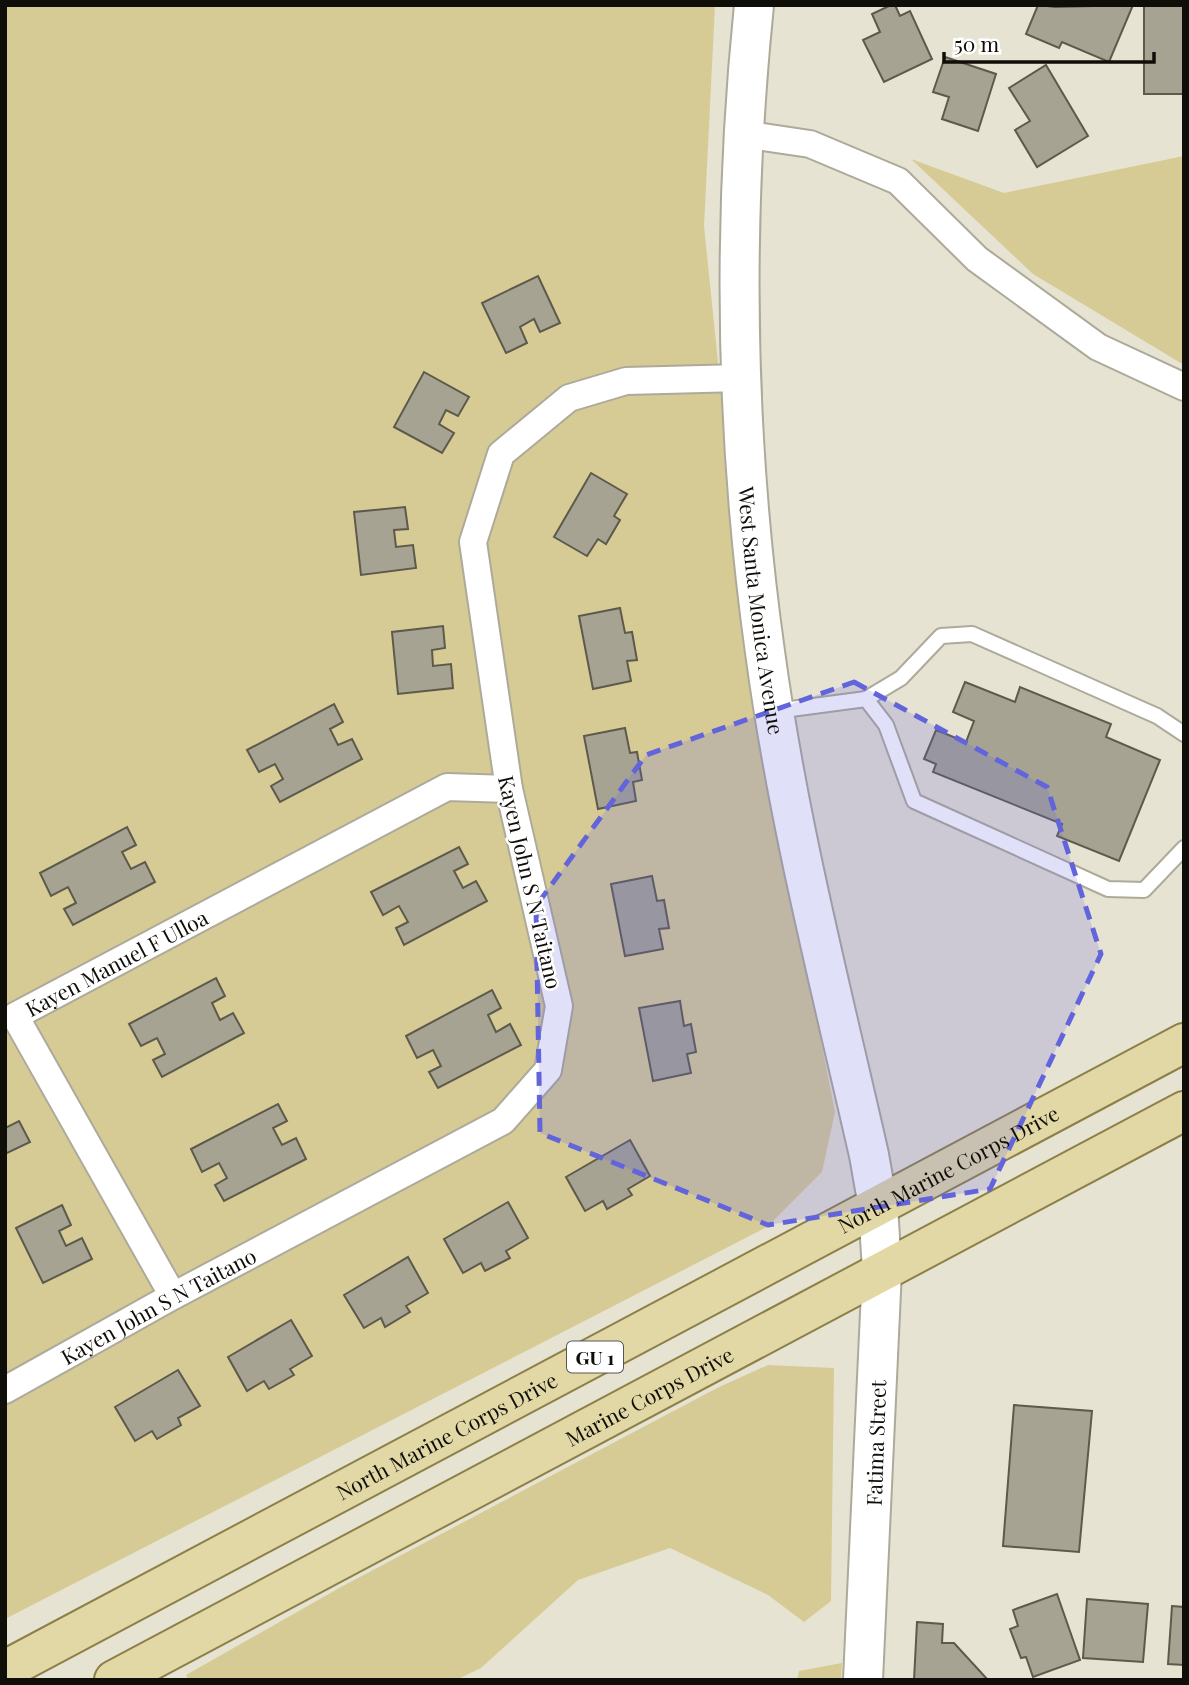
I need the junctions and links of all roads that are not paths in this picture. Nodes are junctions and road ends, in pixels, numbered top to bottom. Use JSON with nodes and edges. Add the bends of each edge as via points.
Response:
{"nodes":[{"id":1,"x":754,"y":5,"type":"edge"},
{"id":2,"x":743,"y":134,"type":"junction"},
{"id":3,"x":741,"y":377,"type":"junction"},
{"id":4,"x":1184,"y":387,"type":"edge"},
{"id":5,"x":866,"y":699,"type":"junction"},
{"id":6,"x":774,"y":711,"type":"junction"},
{"id":7,"x":1184,"y":734,"type":"edge"},
{"id":8,"x":509,"y":789,"type":"junction"},
{"id":9,"x":1184,"y":848,"type":"edge"},
{"id":10,"x":1184,"y":1043,"type":"edge"},
{"id":11,"x":1184,"y":1111,"type":"edge"},
{"id":12,"x":878,"y":1206,"type":"junction"},
{"id":13,"x":882,"y":1270,"type":"junction"},
{"id":14,"x":173,"y":1296,"type":"junction"},
{"id":15,"x":5,"y":1390,"type":"edge"},
{"id":16,"x":5,"y":1670,"type":"edge"},
{"id":17,"x":114,"y":1680,"type":"edge"},
{"id":18,"x":863,"y":1680,"type":"edge"}],
"edges":[{"from":1,"to":2,"type":"main road","name":"West Santa Monica Avenue"},
{"from":2,"to":3,"type":"main road","name":"West Santa Monica Avenue"},
{"from":2,"to":4,"type":"street","via":[[810,144],[898,181],[976,259],[1098,347]]},
{"from":3,"to":6,"type":"main road","name":"West Santa Monica Avenue","via":[[753,557]]},
{"from":3,"to":8,"type":"street","name":"Kayen John S N Taitano","via":[[626,381],[569,398],[501,454],[473,542]]},
{"from":5,"to":6,"type":"lane"},
{"from":5,"to":7,"type":"lane","via":[[901,678],[941,636],[972,634],[1157,716]]},
{"from":5,"to":9,"type":"lane","via":[[886,726],[914,801],[1108,889],[1144,890]]},
{"from":6,"to":12,"type":"main road","name":"West Santa Monica Avenue","via":[[799,850]]},
{"from":8,"to":14,"type":"street","name":"Kayen John S N Taitano","via":[[559,1006],[548,1070],[503,1121]]},
{"from":8,"to":14,"type":"street","name":"Kayen Manuel F Ulloa","via":[[447,787],[15,1016]]},
{"from":10,"to":12,"type":"main road","name":"North Marine Corps Drive","number":"GU 1"},
{"from":11,"to":13,"type":"main road","name":"Marine Corps Drive","number":"GU 1"},
{"from":12,"to":13,"type":"main road","name":"Fatima Street"},
{"from":12,"to":16,"type":"main road","name":"North Marine Corps Drive","number":"GU 1"},
{"from":13,"to":17,"type":"main road","name":"Marine Corps Drive","number":"GU 1"},
{"from":13,"to":18,"type":"main road","name":"Fatima Street"},
{"from":14,"to":15,"type":"street","name":"Kayen John S N Taitano"}]}
